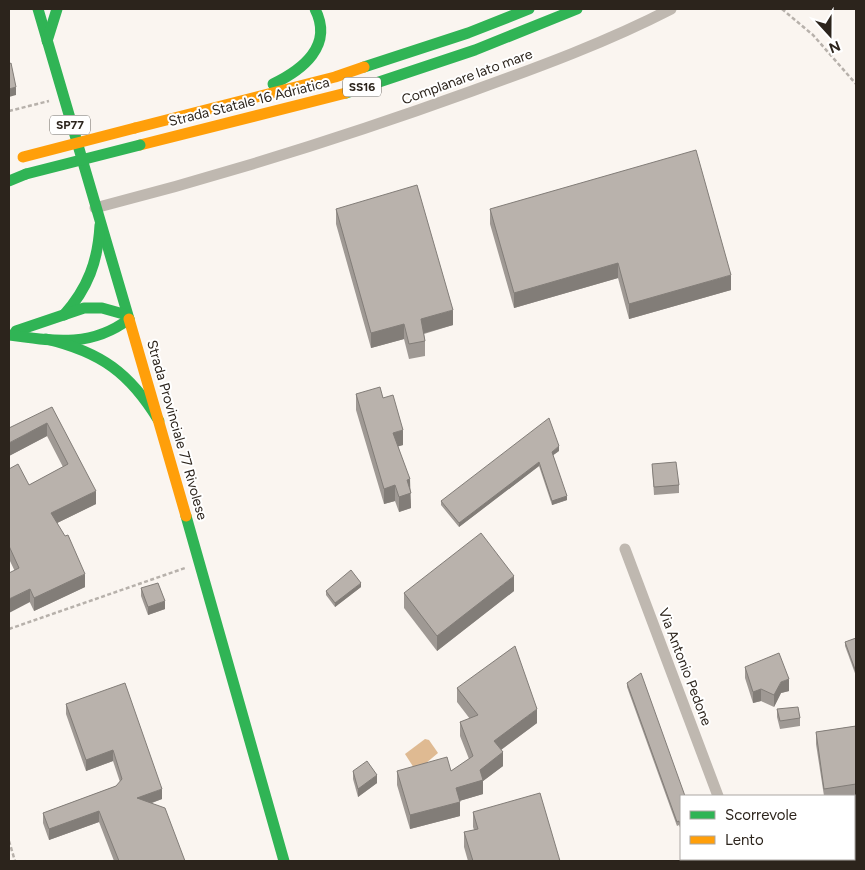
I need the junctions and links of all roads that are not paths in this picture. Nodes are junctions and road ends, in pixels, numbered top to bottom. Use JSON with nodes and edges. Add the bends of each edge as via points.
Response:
{"nodes":[{"id":1,"x":38,"y":9,"type":"edge"},
{"id":2,"x":57,"y":9,"type":"edge"},
{"id":3,"x":315,"y":9,"type":"edge"},
{"id":4,"x":529,"y":9,"type":"edge"},
{"id":5,"x":577,"y":9,"type":"edge"},
{"id":6,"x":671,"y":9,"type":"edge"},
{"id":7,"x":47,"y":41,"type":"junction"},
{"id":8,"x":215,"y":109,"type":"junction"},
{"id":9,"x":9,"y":160,"type":"edge"},
{"id":10,"x":9,"y":180,"type":"edge"},
{"id":11,"x":95,"y":208,"type":"junction"},
{"id":12,"x":100,"y":225,"type":"junction"},
{"id":13,"x":64,"y":315,"type":"junction"},
{"id":14,"x":128,"y":317,"type":"junction"},
{"id":15,"x":9,"y":334,"type":"edge"},
{"id":16,"x":46,"y":340,"type":"junction"},
{"id":17,"x":160,"y":420,"type":"junction"},
{"id":18,"x":625,"y":548,"type":"dead end"},
{"id":19,"x":718,"y":795,"type":"edge"},
{"id":20,"x":284,"y":861,"type":"edge"}],
"edges":[{"from":1,"to":7,"type":"main road","name":"Strada Provinciale 77 Rivolese","number":"SP77"},
{"from":2,"to":7,"type":"main road"},
{"from":3,"to":8,"type":"main road","via":[[321,35],[314,58],[296,74]]},
{"from":4,"to":8,"type":"main road","name":"Strada Statale 16 Adriatica","number":"SS16","via":[[335,77]]},
{"from":5,"to":10,"type":"main road","name":"Strada Statale 16 Adriatica","number":"SS16","bridge":true,"via":[[475,50],[338,95]]},
{"from":6,"to":11,"type":"street","name":"Complanare lato mare","via":[[558,60],[403,116],[252,166]]},
{"from":7,"to":11,"type":"main road","name":"Strada Provinciale 77 Rivolese","number":"SP77"},
{"from":8,"to":9,"type":"main road","name":"Strada Statale 16 Adriatica","number":"SS16","bridge":true},
{"from":11,"to":12,"type":"main road","name":"Strada Provinciale 77 Rivolese","number":"SP77"},
{"from":12,"to":13,"type":"main road","via":[[90,281]]},
{"from":12,"to":14,"type":"main road","name":"Strada Provinciale 77 Rivolese","number":"SP77"},
{"from":13,"to":14,"type":"main road","via":[[94,307]]},
{"from":13,"to":15,"type":"main road"},
{"from":14,"to":16,"type":"main road","via":[[111,333],[97,337]]},
{"from":14,"to":17,"type":"main road","name":"Strada Provinciale 77 Rivolese","number":"SP77"},
{"from":15,"to":16,"type":"main road"},
{"from":16,"to":17,"type":"main road","via":[[73,345],[106,359],[136,388]]},
{"from":17,"to":20,"type":"main road","name":"Strada Provinciale 77 Rivolese","number":"SP77"},
{"from":18,"to":19,"type":"street","name":"Via Antonio Pedone"}]}
